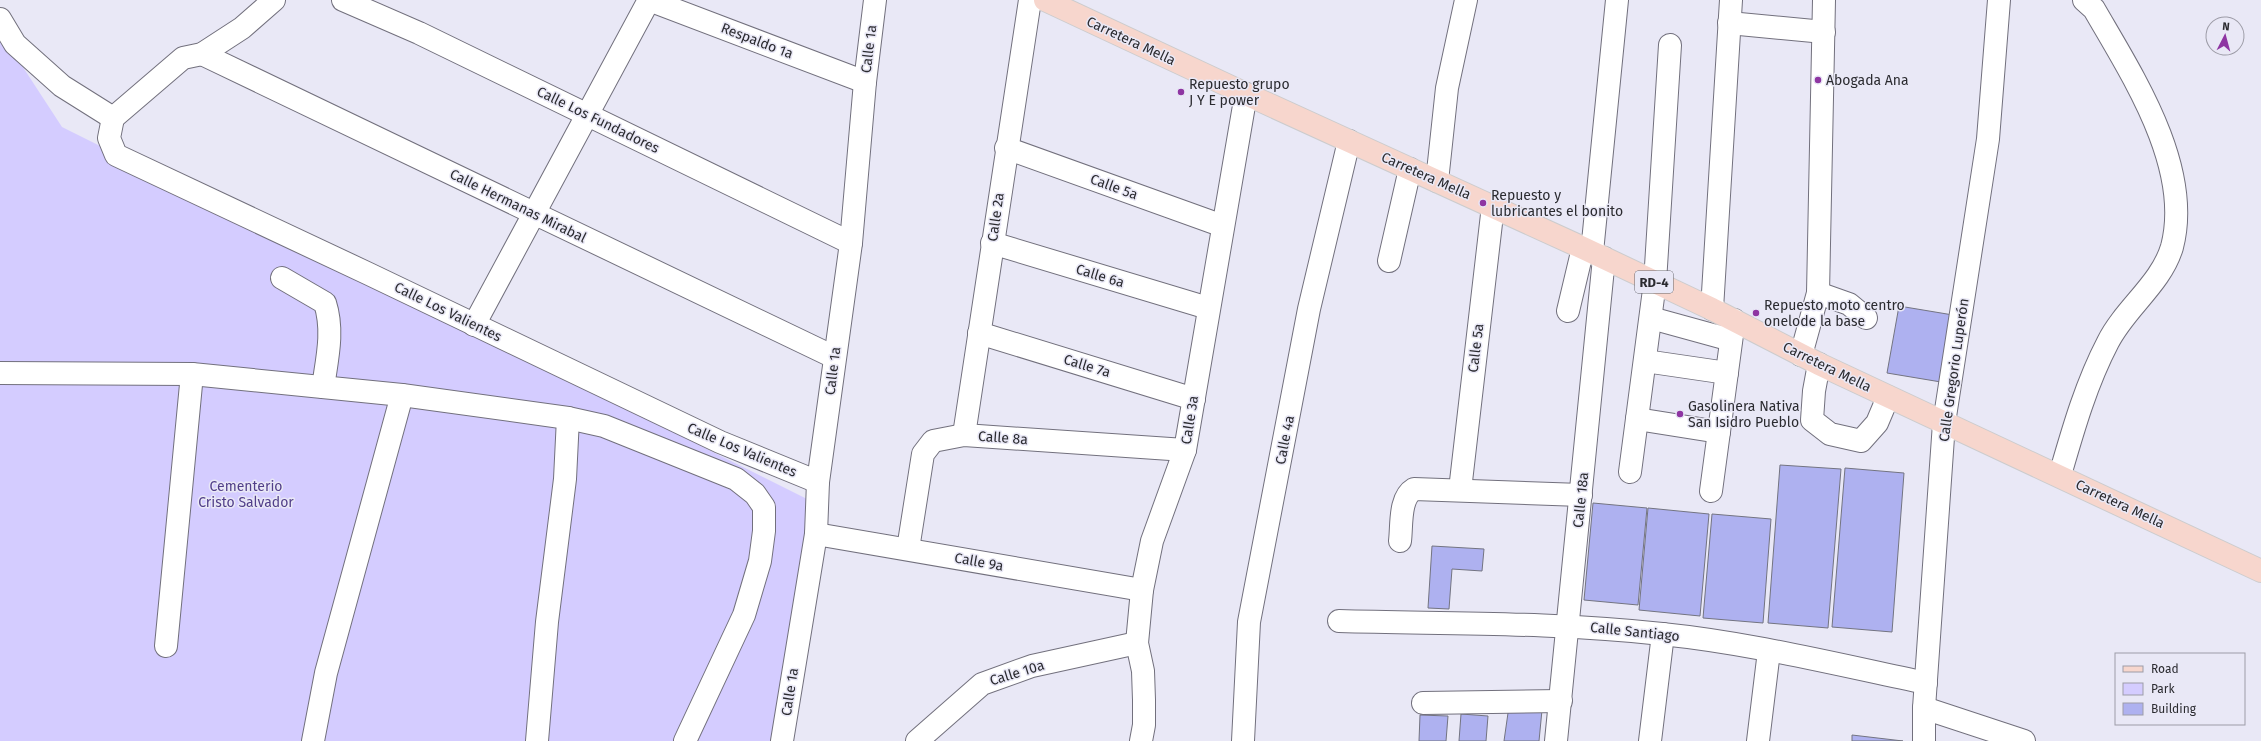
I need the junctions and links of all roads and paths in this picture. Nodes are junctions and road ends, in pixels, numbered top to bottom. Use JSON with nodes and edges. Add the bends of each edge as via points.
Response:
{"nodes":[{"id":1,"x":274,"y":0,"type":"edge"},
{"id":2,"x":343,"y":0,"type":"edge"},
{"id":3,"x":649,"y":0,"type":"edge"},
{"id":4,"x":875,"y":0,"type":"edge"},
{"id":5,"x":1030,"y":0,"type":"edge"},
{"id":6,"x":1044,"y":0,"type":"edge"},
{"id":7,"x":1466,"y":0,"type":"edge"},
{"id":8,"x":1617,"y":0,"type":"edge"},
{"id":9,"x":1731,"y":0,"type":"edge"},
{"id":10,"x":1824,"y":0,"type":"edge"},
{"id":11,"x":1999,"y":0,"type":"edge"},
{"id":12,"x":2084,"y":0,"type":"edge"},
{"id":13,"x":0,"y":19,"type":"edge"},
{"id":14,"x":1729,"y":23,"type":"junction"},
{"id":15,"x":1824,"y":32,"type":"junction"},
{"id":16,"x":1670,"y":45,"type":"dead end"},
{"id":17,"x":202,"y":54,"type":"junction"},
{"id":18,"x":865,"y":82,"type":"junction"},
{"id":19,"x":1246,"y":94,"type":"junction"},
{"id":20,"x":587,"y":115,"type":"junction"},
{"id":21,"x":113,"y":118,"type":"junction"},
{"id":22,"x":1349,"y":142,"type":"junction"},
{"id":23,"x":1006,"y":148,"type":"junction"},
{"id":24,"x":1410,"y":169,"type":"junction"},
{"id":25,"x":1437,"y":181,"type":"junction"},
{"id":26,"x":1493,"y":206,"type":"junction"},
{"id":27,"x":534,"y":214,"type":"junction"},
{"id":28,"x":1223,"y":226,"type":"junction"},
{"id":29,"x":851,"y":243,"type":"junction"},
{"id":30,"x":992,"y":244,"type":"junction"},
{"id":31,"x":1593,"y":253,"type":"junction"},
{"id":32,"x":1389,"y":261,"type":"dead end"},
{"id":33,"x":282,"y":278,"type":"dead end"},
{"id":34,"x":1655,"y":282,"type":"junction"},
{"id":35,"x":1818,"y":293,"type":"junction"},
{"id":36,"x":1208,"y":308,"type":"junction"},
{"id":37,"x":1712,"y":309,"type":"junction"},
{"id":38,"x":1568,"y":311,"type":"dead end"},
{"id":39,"x":1651,"y":318,"type":"junction"},
{"id":40,"x":1866,"y":318,"type":"dead end"},
{"id":41,"x":474,"y":325,"type":"junction"},
{"id":42,"x":1732,"y":330,"type":"junction"},
{"id":43,"x":979,"y":333,"type":"junction"},
{"id":44,"x":834,"y":357,"type":"junction"},
{"id":45,"x":1810,"y":359,"type":"junction"},
{"id":46,"x":1645,"y":361,"type":"junction"},
{"id":47,"x":0,"y":373,"type":"edge"},
{"id":48,"x":1727,"y":373,"type":"junction"},
{"id":49,"x":192,"y":374,"type":"junction"},
{"id":50,"x":323,"y":387,"type":"junction"},
{"id":51,"x":402,"y":395,"type":"junction"},
{"id":52,"x":1888,"y":397,"type":"junction"},
{"id":53,"x":1194,"y":399,"type":"junction"},
{"id":54,"x":568,"y":418,"type":"junction"},
{"id":55,"x":1637,"y":419,"type":"junction"},
{"id":56,"x":1944,"y":423,"type":"junction"},
{"id":57,"x":1719,"y":432,"type":"junction"},
{"id":58,"x":964,"y":435,"type":"junction"},
{"id":59,"x":1185,"y":450,"type":"junction"},
{"id":60,"x":1630,"y":472,"type":"dead end"},
{"id":61,"x":2060,"y":475,"type":"junction"},
{"id":62,"x":818,"y":482,"type":"junction"},
{"id":63,"x":1460,"y":490,"type":"junction"},
{"id":64,"x":1711,"y":491,"type":"dead end"},
{"id":65,"x":1581,"y":495,"type":"junction"},
{"id":66,"x":816,"y":534,"type":"junction"},
{"id":67,"x":1400,"y":541,"type":"dead end"},
{"id":68,"x":908,"y":549,"type":"junction"},
{"id":69,"x":2261,"y":571,"type":"edge"},
{"id":70,"x":1142,"y":590,"type":"junction"},
{"id":71,"x":1340,"y":622,"type":"dead end"},
{"id":72,"x":1568,"y":626,"type":"junction"},
{"id":73,"x":1663,"y":634,"type":"junction"},
{"id":74,"x":1137,"y":644,"type":"junction"},
{"id":75,"x":166,"y":646,"type":"dead end"},
{"id":76,"x":1769,"y":651,"type":"junction"},
{"id":77,"x":1926,"y":683,"type":"junction"},
{"id":78,"x":1561,"y":701,"type":"junction"},
{"id":79,"x":1423,"y":703,"type":"dead end"},
{"id":80,"x":1924,"y":708,"type":"junction"},
{"id":81,"x":313,"y":741,"type":"edge"},
{"id":82,"x":537,"y":741,"type":"edge"},
{"id":83,"x":685,"y":741,"type":"edge"},
{"id":84,"x":782,"y":741,"type":"edge"},
{"id":85,"x":917,"y":741,"type":"edge"},
{"id":86,"x":1141,"y":741,"type":"edge"},
{"id":87,"x":1243,"y":741,"type":"edge"},
{"id":88,"x":1556,"y":741,"type":"edge"},
{"id":89,"x":1650,"y":741,"type":"edge"},
{"id":90,"x":1758,"y":741,"type":"edge"},
{"id":91,"x":1924,"y":741,"type":"edge"},
{"id":92,"x":2024,"y":741,"type":"edge"}],
"edges":[{"from":1,"to":17,"type":"street","via":[[242,28]]},
{"from":2,"to":20,"type":"street","name":"Calle Los Fundadores","via":[[419,33]]},
{"from":3,"to":18,"type":"street","name":"Respaldo 1a"},
{"from":3,"to":20,"type":"street"},
{"from":4,"to":18,"type":"street","name":"Calle 1a"},
{"from":5,"to":23,"type":"street","name":"Calle 2a"},
{"from":6,"to":19,"type":"main road","name":"Carretera Mella","number":"RD-4"},
{"from":7,"to":25,"type":"street","via":[[1447,88]]},
{"from":8,"to":31,"type":"street"},
{"from":9,"to":14,"type":"street"},
{"from":10,"to":15,"type":"street"},
{"from":11,"to":56,"type":"street","name":"Calle Gregorio Luperón","via":[[1988,140]]},
{"from":12,"to":61,"type":"street","via":[[2094,9],[2141,91],[2171,166],[2176,222],[2171,248],[2160,272],[2108,340],[2081,404]]},
{"from":13,"to":21,"type":"street","via":[[16,44],[62,86]]},
{"from":14,"to":15,"type":"street"},
{"from":14,"to":37,"type":"street"},
{"from":15,"to":35,"type":"street"},
{"from":16,"to":34,"type":"street"},
{"from":17,"to":21,"type":"street","via":[[183,58]]},
{"from":17,"to":27,"type":"street","name":"Calle Hermanas Mirabal"},
{"from":18,"to":29,"type":"street","name":"Calle 1a"},
{"from":19,"to":22,"type":"main road","name":"Carretera Mella","number":"RD-4"},
{"from":19,"to":28,"type":"street","name":"Calle 3a"},
{"from":20,"to":27,"type":"street"},
{"from":20,"to":29,"type":"street","name":"Calle Los Fundadores"},
{"from":21,"to":41,"type":"street","name":"Calle Los Valientes","via":[[109,138],[116,155]]},
{"from":22,"to":24,"type":"main road","name":"Carretera Mella","number":"RD-4"},
{"from":22,"to":87,"type":"street","name":"Calle 4a","via":[[1309,309],[1249,622]]},
{"from":23,"to":28,"type":"street","name":"Calle 5a"},
{"from":23,"to":30,"type":"street","name":"Calle 2a"},
{"from":24,"to":25,"type":"main road","name":"Carretera Mella","number":"RD-4"},
{"from":24,"to":32,"type":"street"},
{"from":25,"to":26,"type":"main road","name":"Carretera Mella","number":"RD-4"},
{"from":26,"to":31,"type":"main road","name":"Carretera Mella","number":"RD-4"},
{"from":26,"to":63,"type":"street","name":"Calle 5a"},
{"from":27,"to":41,"type":"street"},
{"from":27,"to":44,"type":"street","name":"Calle Hermanas Mirabal"},
{"from":28,"to":36,"type":"street","name":"Calle 3a"},
{"from":29,"to":44,"type":"street","name":"Calle 1a"},
{"from":30,"to":36,"type":"street","name":"Calle 6a"},
{"from":30,"to":43,"type":"street","name":"Calle 2a"},
{"from":31,"to":34,"type":"main road","name":"Carretera Mella","number":"RD-4"},
{"from":31,"to":38,"type":"street"},
{"from":31,"to":65,"type":"street","name":"Calle 18a"},
{"from":33,"to":50,"type":"street","via":[[325,303],[330,317],[331,334]]},
{"from":34,"to":37,"type":"main road","name":"Carretera Mella","number":"RD-4"},
{"from":34,"to":39,"type":"street"},
{"from":35,"to":40,"type":"street","via":[[1849,304]]},
{"from":35,"to":45,"type":"street"},
{"from":36,"to":53,"type":"street","name":"Calle 3a"},
{"from":37,"to":42,"type":"main road","name":"Carretera Mella","number":"RD-4"},
{"from":39,"to":42,"type":"street"},
{"from":39,"to":46,"type":"street"},
{"from":41,"to":62,"type":"street","name":"Calle Los Valientes","via":[[720,442]]},
{"from":42,"to":45,"type":"main road","name":"Carretera Mella","number":"RD-4"},
{"from":42,"to":48,"type":"street"},
{"from":43,"to":53,"type":"street","name":"Calle 7a"},
{"from":43,"to":58,"type":"street","name":"Calle 2a"},
{"from":44,"to":62,"type":"street","name":"Calle 1a"},
{"from":45,"to":52,"type":"main road","name":"Carretera Mella","number":"RD-4"},
{"from":45,"to":52,"type":"street","via":[[1814,391],[1812,420],[1830,434],[1861,441],[1877,423]]},
{"from":46,"to":48,"type":"street"},
{"from":46,"to":55,"type":"street"},
{"from":47,"to":49,"type":"street"},
{"from":48,"to":57,"type":"street"},
{"from":49,"to":50,"type":"street"},
{"from":49,"to":75,"type":"street"},
{"from":50,"to":51,"type":"street"},
{"from":51,"to":54,"type":"street"},
{"from":51,"to":81,"type":"street","via":[[326,673]]},
{"from":52,"to":56,"type":"main road","name":"Carretera Mella","number":"RD-4"},
{"from":53,"to":59,"type":"street","name":"Calle 3a"},
{"from":54,"to":82,"type":"street","via":[[565,479],[547,622]]},
{"from":54,"to":83,"type":"street","via":[[604,426],[736,479],[755,494],[764,507],[760,561],[744,615]]},
{"from":55,"to":57,"type":"street"},
{"from":55,"to":60,"type":"street"},
{"from":56,"to":61,"type":"main road","name":"Carretera Mella","number":"RD-4"},
{"from":56,"to":77,"type":"street","name":"Calle Gregorio Luperón"},
{"from":57,"to":64,"type":"street"},
{"from":58,"to":59,"type":"street","name":"Calle 8a"},
{"from":58,"to":68,"type":"street","name":"Calle 8a","via":[[934,441],[923,454]]},
{"from":59,"to":70,"type":"street","name":"Calle 3a","via":[[1152,541]]},
{"from":61,"to":69,"type":"main road","name":"Carretera Mella","number":"RD-4"},
{"from":62,"to":66,"type":"street","name":"Calle 1a"},
{"from":63,"to":65,"type":"street"},
{"from":63,"to":67,"type":"street","via":[[1414,489],[1408,493]]},
{"from":65,"to":72,"type":"street","name":"Calle 18a"},
{"from":66,"to":68,"type":"street","name":"Calle 9a"},
{"from":66,"to":84,"type":"street","name":"Calle 1a"},
{"from":68,"to":70,"type":"street","name":"Calle 9a"},
{"from":70,"to":74,"type":"street","name":"Calle 3a"},
{"from":71,"to":72,"type":"street","name":"Calle Santiago"},
{"from":72,"to":73,"type":"street","name":"Calle Santiago"},
{"from":72,"to":78,"type":"street","name":"Calle 18a"},
{"from":73,"to":76,"type":"street","name":"Calle Santiago"},
{"from":73,"to":89,"type":"street"},
{"from":74,"to":85,"type":"street","name":"Calle 10a","via":[[1032,666],[982,684]]},
{"from":74,"to":86,"type":"street","name":"Calle 3a","via":[[1144,700]]},
{"from":76,"to":77,"type":"street","name":"Calle Santiago"},
{"from":76,"to":90,"type":"street"},
{"from":77,"to":80,"type":"street","name":"Calle Gregorio Luperón"},
{"from":78,"to":79,"type":"street"},
{"from":78,"to":88,"type":"street","name":"Calle 18a"},
{"from":80,"to":91,"type":"street","name":"Calle Gregorio Luperón"},
{"from":80,"to":92,"type":"street"}]}
